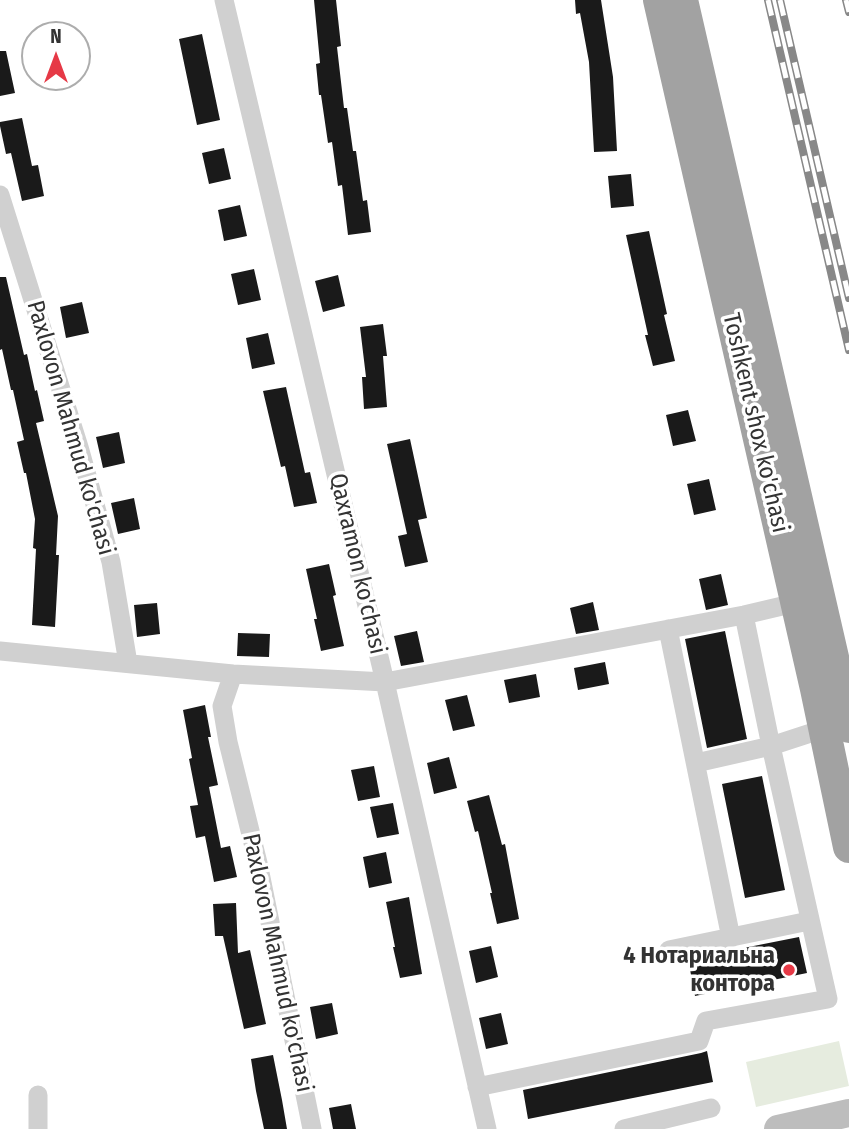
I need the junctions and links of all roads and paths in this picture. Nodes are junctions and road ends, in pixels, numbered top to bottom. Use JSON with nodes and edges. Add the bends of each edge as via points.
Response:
{"nodes":[{"id":1,"x":224,"y":0,"type":"edge"},
{"id":2,"x":659,"y":0,"type":"edge"},
{"id":3,"x":682,"y":0,"type":"edge"},
{"id":4,"x":0,"y":195,"type":"edge"},
{"id":5,"x":795,"y":603,"type":"junction"},
{"id":6,"x":744,"y":615,"type":"junction"},
{"id":7,"x":668,"y":629,"type":"junction"},
{"id":8,"x":0,"y":652,"type":"edge"},
{"id":9,"x":128,"y":663,"type":"junction"},
{"id":10,"x":233,"y":674,"type":"junction"},
{"id":11,"x":385,"y":682,"type":"junction"},
{"id":12,"x":828,"y":687,"type":"junction"},
{"id":13,"x":836,"y":728,"type":"edge"},
{"id":14,"x":771,"y":747,"type":"junction"},
{"id":15,"x":696,"y":763,"type":"junction"},
{"id":16,"x":849,"y":847,"type":"edge"},
{"id":17,"x":810,"y":921,"type":"junction"},
{"id":18,"x":731,"y":937,"type":"junction"},
{"id":19,"x":669,"y":950,"type":"dead end"},
{"id":20,"x":477,"y":1087,"type":"junction"},
{"id":21,"x":38,"y":1095,"type":"dead end"},
{"id":22,"x":711,"y":1108,"type":"dead end"},
{"id":23,"x":849,"y":1113,"type":"edge"},
{"id":24,"x":38,"y":1129,"type":"edge"},
{"id":25,"x":312,"y":1129,"type":"edge"},
{"id":26,"x":487,"y":1129,"type":"edge"},
{"id":27,"x":627,"y":1129,"type":"edge"},
{"id":28,"x":778,"y":1129,"type":"edge"}],
"edges":[{"from":1,"to":11,"type":"street","name":"Qaxramon ko'chasi"},
{"from":2,"to":5,"type":"highway","name":"Toshkent shox ko'chasi"},
{"from":3,"to":12,"type":"highway","name":"Toshkent shox ko'chasi"},
{"from":4,"to":9,"type":"street","name":"Paxlovon Mahmud ko'chasi","via":[[111,562]]},
{"from":5,"to":6,"type":"street"},
{"from":5,"to":12,"type":"highway","name":"Toshkent shox ko'chasi"},
{"from":6,"to":7,"type":"street"},
{"from":6,"to":14,"type":"street"},
{"from":7,"to":11,"type":"street"},
{"from":7,"to":15,"type":"street"},
{"from":8,"to":9,"type":"street"},
{"from":9,"to":10,"type":"street"},
{"from":10,"to":11,"type":"street"},
{"from":10,"to":25,"type":"street","name":"Paxlovon Mahmud ko'chasi","via":[[222,706],[228,743],[258,863]]},
{"from":11,"to":20,"type":"street","name":"Qaxramon ko'chasi"},
{"from":12,"to":13,"type":"highway","name":"Toshkent shox ko'chasi"},
{"from":13,"to":14,"type":"street"},
{"from":13,"to":16,"type":"highway","name":"Toshkent shox ko'chasi"},
{"from":14,"to":15,"type":"street"},
{"from":14,"to":17,"type":"street"},
{"from":15,"to":18,"type":"street"},
{"from":17,"to":18,"type":"street"},
{"from":17,"to":20,"type":"street","via":[[828,999],[706,1021],[699,1041]]},
{"from":18,"to":19,"type":"street"},
{"from":20,"to":26,"type":"street","name":"Qaxramon ko'chasi"},
{"from":21,"to":24,"type":"street"},
{"from":22,"to":27,"type":"street"},
{"from":23,"to":28,"type":"main road"}]}
